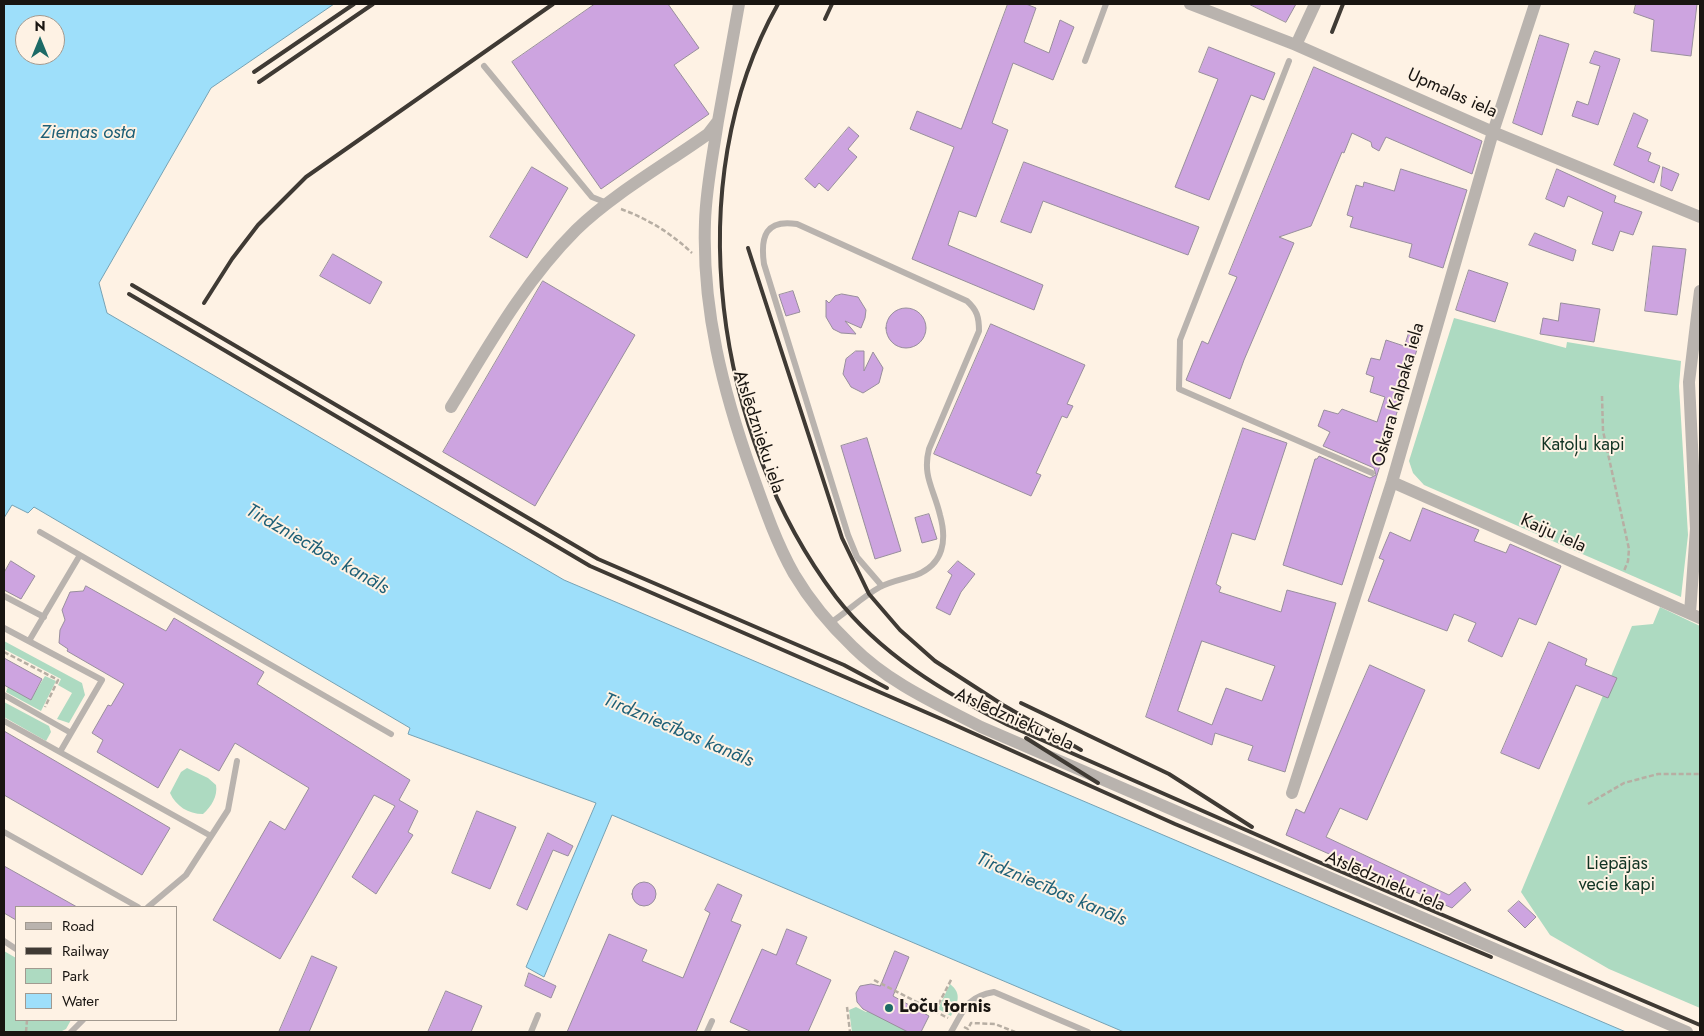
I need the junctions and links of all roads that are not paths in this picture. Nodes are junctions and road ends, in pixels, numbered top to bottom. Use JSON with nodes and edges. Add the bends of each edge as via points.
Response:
{"nodes":[{"id":1,"x":739,"y":4,"type":"edge"},
{"id":2,"x":1106,"y":4,"type":"edge"},
{"id":3,"x":1190,"y":4,"type":"edge"},
{"id":4,"x":1315,"y":4,"type":"edge"},
{"id":5,"x":1535,"y":4,"type":"edge"},
{"id":6,"x":1296,"y":45,"type":"junction"},
{"id":7,"x":1084,"y":61,"type":"dead end"},
{"id":8,"x":1289,"y":61,"type":"dead end"},
{"id":9,"x":484,"y":66,"type":"dead end"},
{"id":10,"x":718,"y":121,"type":"junction"},
{"id":11,"x":1493,"y":132,"type":"junction"},
{"id":12,"x":608,"y":204,"type":"junction"},
{"id":13,"x":1700,"y":217,"type":"edge"},
{"id":14,"x":1700,"y":291,"type":"edge"},
{"id":15,"x":451,"y":407,"type":"dead end"},
{"id":16,"x":1696,"y":424,"type":"edge"},
{"id":17,"x":1372,"y":472,"type":"dead end"},
{"id":18,"x":1392,"y":482,"type":"junction"},
{"id":19,"x":40,"y":532,"type":"dead end"},
{"id":20,"x":80,"y":555,"type":"junction"},
{"id":21,"x":882,"y":586,"type":"junction"},
{"id":22,"x":4,"y":596,"type":"edge"},
{"id":23,"x":1695,"y":615,"type":"edge"},
{"id":24,"x":44,"y":617,"type":"junction"},
{"id":25,"x":830,"y":623,"type":"junction"},
{"id":26,"x":4,"y":628,"type":"edge"},
{"id":27,"x":29,"y":641,"type":"junction"},
{"id":28,"x":4,"y":695,"type":"edge"},
{"id":29,"x":4,"y":721,"type":"edge"},
{"id":30,"x":71,"y":733,"type":"junction"},
{"id":31,"x":392,"y":734,"type":"dead end"},
{"id":32,"x":60,"y":752,"type":"junction"},
{"id":33,"x":237,"y":761,"type":"dead end"},
{"id":34,"x":1292,"y":794,"type":"dead end"},
{"id":35,"x":4,"y":832,"type":"edge"},
{"id":36,"x":211,"y":836,"type":"junction"},
{"id":37,"x":136,"y":906,"type":"edge"},
{"id":38,"x":149,"y":906,"type":"edge"},
{"id":39,"x":4,"y":941,"type":"edge"},
{"id":40,"x":15,"y":947,"type":"edge"},
{"id":41,"x":538,"y":1015,"type":"dead end"},
{"id":42,"x":82,"y":1021,"type":"edge"},
{"id":43,"x":712,"y":1021,"type":"dead end"},
{"id":44,"x":71,"y":1032,"type":"edge"},
{"id":45,"x":531,"y":1032,"type":"edge"},
{"id":46,"x":707,"y":1032,"type":"edge"},
{"id":47,"x":951,"y":1032,"type":"edge"},
{"id":48,"x":1088,"y":1032,"type":"edge"},
{"id":49,"x":1687,"y":1032,"type":"edge"}],
"edges":[{"from":1,"to":10,"type":"street","name":"Atslēdznieku iela"},
{"from":2,"to":7,"type":"lane"},
{"from":3,"to":6,"type":"street","name":"Upmalas iela"},
{"from":4,"to":6,"type":"street"},
{"from":5,"to":11,"type":"street","name":"Oskara Kalpaka iela"},
{"from":6,"to":11,"type":"street","name":"Upmalas iela"},
{"from":8,"to":17,"type":"lane","via":[[1180,340],[1179,389]]},
{"from":9,"to":12,"type":"lane","via":[[592,197]]},
{"from":10,"to":12,"type":"street","via":[[708,134]]},
{"from":10,"to":25,"type":"street","name":"Atslēdznieku iela","via":[[705,222],[706,266],[716,355],[742,446],[768,518],[794,574]]},
{"from":11,"to":13,"type":"street","name":"Upmalas iela"},
{"from":11,"to":18,"type":"street","name":"Oskara Kalpaka iela"},
{"from":12,"to":15,"type":"street","via":[[576,230],[520,295]]},
{"from":14,"to":16,"type":"street","via":[[1689,382]]},
{"from":16,"to":23,"type":"street"},
{"from":18,"to":23,"type":"street","name":"Kaiju iela"},
{"from":18,"to":34,"type":"street","name":"Oskara Kalpaka iela"},
{"from":19,"to":20,"type":"lane"},
{"from":20,"to":24,"type":"lane"},
{"from":20,"to":31,"type":"lane"},
{"from":21,"to":21,"type":"lane","via":[[918,574],[932,565],[940,553],[945,537],[926,475],[926,461],[979,331],[979,319],[967,301],[797,224],[783,222],[771,226],[765,235],[764,264],[848,535],[857,557]]},
{"from":21,"to":25,"type":"lane"},
{"from":22,"to":24,"type":"lane"},
{"from":24,"to":27,"type":"lane"},
{"from":25,"to":49,"type":"street","name":"Atslēdznieku iela","via":[[854,649],[884,673],[982,727]]},
{"from":26,"to":27,"type":"lane"},
{"from":27,"to":30,"type":"lane","via":[[102,680]]},
{"from":28,"to":30,"type":"lane"},
{"from":29,"to":32,"type":"lane"},
{"from":30,"to":32,"type":"lane"},
{"from":32,"to":36,"type":"lane"},
{"from":33,"to":36,"type":"lane","via":[[228,810]]},
{"from":35,"to":37,"type":"lane"},
{"from":36,"to":38,"type":"lane","via":[[186,875]]},
{"from":39,"to":40,"type":"lane"},
{"from":41,"to":45,"type":"lane"},
{"from":42,"to":44,"type":"lane"},
{"from":43,"to":46,"type":"lane"},
{"from":47,"to":48,"type":"lane","via":[[967,1003],[980,995],[994,992]]}]}
